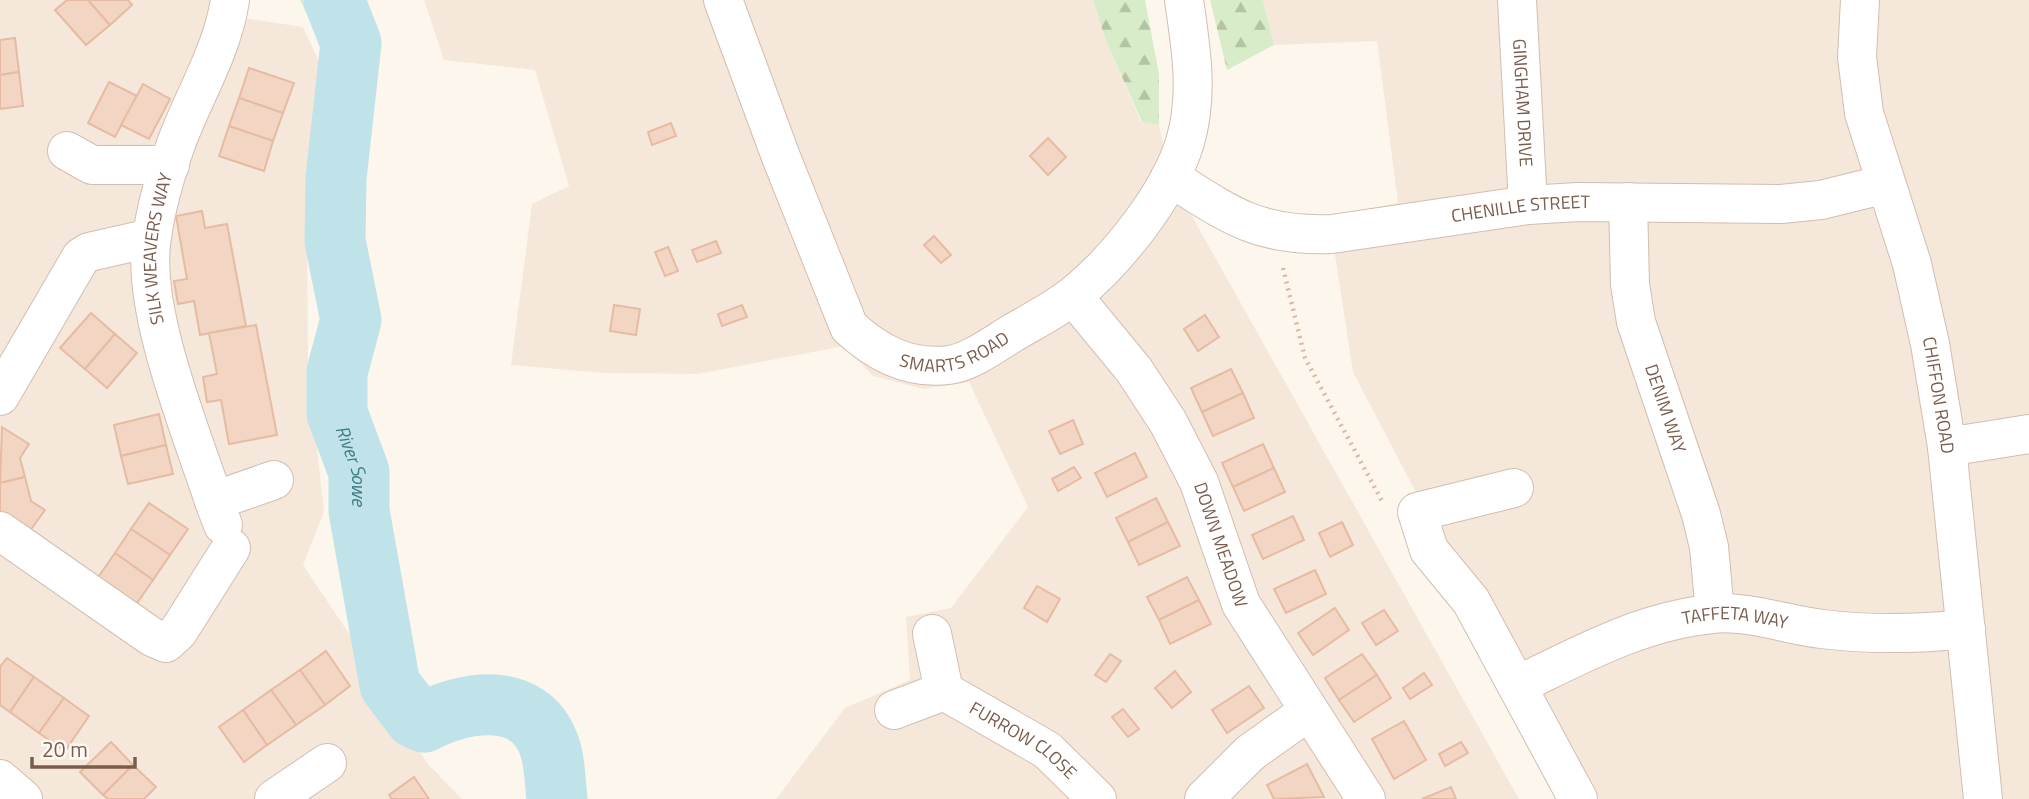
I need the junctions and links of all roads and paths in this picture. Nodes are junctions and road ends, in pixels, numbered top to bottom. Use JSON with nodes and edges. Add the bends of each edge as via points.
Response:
{"nodes":[{"id":1,"x":230,"y":0,"type":"edge"},
{"id":2,"x":723,"y":0,"type":"edge"},
{"id":3,"x":1184,"y":0,"type":"edge"},
{"id":4,"x":1517,"y":0,"type":"edge"},
{"id":5,"x":1860,"y":0,"type":"edge"},
{"id":6,"x":67,"y":151,"type":"dead end"},
{"id":7,"x":170,"y":165,"type":"junction"},
{"id":8,"x":1170,"y":177,"type":"junction"},
{"id":9,"x":1886,"y":184,"type":"junction"},
{"id":10,"x":1628,"y":202,"type":"junction"},
{"id":11,"x":1528,"y":205,"type":"junction"},
{"id":12,"x":1274,"y":232,"type":"junction"},
{"id":13,"x":151,"y":238,"type":"junction"},
{"id":14,"x":1073,"y":296,"type":"junction"},
{"id":15,"x":0,"y":396,"type":"edge"},
{"id":16,"x":2029,"y":434,"type":"edge"},
{"id":17,"x":1947,"y":447,"type":"junction"},
{"id":18,"x":274,"y":480,"type":"dead end"},
{"id":19,"x":1514,"y":488,"type":"dead end"},
{"id":20,"x":214,"y":500,"type":"junction"},
{"id":21,"x":1385,"y":508,"type":"dead end"},
{"id":22,"x":0,"y":531,"type":"edge"},
{"id":23,"x":1715,"y":613,"type":"junction"},
{"id":24,"x":1966,"y":629,"type":"junction"},
{"id":25,"x":932,"y":634,"type":"dead end"},
{"id":26,"x":1518,"y":685,"type":"junction"},
{"id":27,"x":944,"y":691,"type":"junction"},
{"id":28,"x":894,"y":710,"type":"dead end"},
{"id":29,"x":1309,"y":711,"type":"junction"},
{"id":30,"x":327,"y":763,"type":"dead end"},
{"id":31,"x":0,"y":779,"type":"edge"},
{"id":32,"x":23,"y":799,"type":"edge"},
{"id":33,"x":274,"y":799,"type":"edge"},
{"id":34,"x":1097,"y":799,"type":"edge"},
{"id":35,"x":1204,"y":799,"type":"edge"},
{"id":36,"x":1366,"y":799,"type":"edge"},
{"id":37,"x":1578,"y":799,"type":"edge"},
{"id":38,"x":1983,"y":799,"type":"edge"}],
"edges":[{"from":1,"to":7,"type":"street","name":"SILK WEAVERS WAY","via":[[226,30]]},
{"from":2,"to":14,"type":"street","name":"SMARTS ROAD","via":[[830,284],[849,327],[870,346],[894,359],[951,365],[983,351]]},
{"from":3,"to":8,"type":"street","name":"SMARTS ROAD","via":[[1194,102],[1185,143]]},
{"from":4,"to":11,"type":"street","name":"GINGHAM DRIVE"},
{"from":5,"to":9,"type":"street","name":"CHIFFON ROAD","via":[[1857,57],[1864,113]]},
{"from":6,"to":7,"type":"street","via":[[92,165]]},
{"from":7,"to":13,"type":"street","name":"SILK WEAVERS WAY"},
{"from":8,"to":12,"type":"street","name":"CHENILLE STREET","via":[[1242,221]]},
{"from":8,"to":14,"type":"street","name":"SMARTS ROAD","via":[[1125,244]]},
{"from":9,"to":10,"type":"street","name":"CHENILLE STREET","via":[[1821,200],[1781,204]]},
{"from":9,"to":17,"type":"street","name":"CHIFFON ROAD","via":[[1912,264]]},
{"from":10,"to":11,"type":"street","name":"CHENILLE STREET"},
{"from":10,"to":23,"type":"street","name":"DENIM WAY","via":[[1636,322],[1701,514]]},
{"from":11,"to":12,"type":"street","name":"CHENILLE STREET","via":[[1332,234]]},
{"from":12,"to":21,"type":"path","via":[[1305,358]]},
{"from":13,"to":15,"type":"street","via":[[85,253]]},
{"from":13,"to":20,"type":"street","name":"SILK WEAVERS WAY","via":[[151,272],[163,346]]},
{"from":14,"to":29,"type":"street","name":"DOWN MEADOW","via":[[1134,370],[1168,422],[1199,482],[1241,604]]},
{"from":16,"to":17,"type":"street"},
{"from":17,"to":24,"type":"street","name":"CHIFFON ROAD"},
{"from":18,"to":20,"type":"street"},
{"from":19,"to":26,"type":"street","via":[[1417,512],[1429,550],[1471,601]]},
{"from":20,"to":22,"type":"street","name":"SILK WEAVERS WAY","via":[[235,559],[166,643]]},
{"from":23,"to":24,"type":"street","name":"TAFFETA WAY","via":[[1846,631],[1921,634]]},
{"from":23,"to":26,"type":"street","name":"TAFFETA WAY","via":[[1657,622]]},
{"from":24,"to":38,"type":"street","name":"CHIFFON ROAD"},
{"from":25,"to":27,"type":"street"},
{"from":26,"to":37,"type":"street"},
{"from":27,"to":28,"type":"street"},
{"from":27,"to":34,"type":"street","name":"FURROW CLOSE","via":[[1046,750]]},
{"from":29,"to":35,"type":"street","via":[[1250,752]]},
{"from":29,"to":36,"type":"street","name":"DOWN MEADOW"},
{"from":30,"to":33,"type":"street"},
{"from":31,"to":32,"type":"street"}]}
